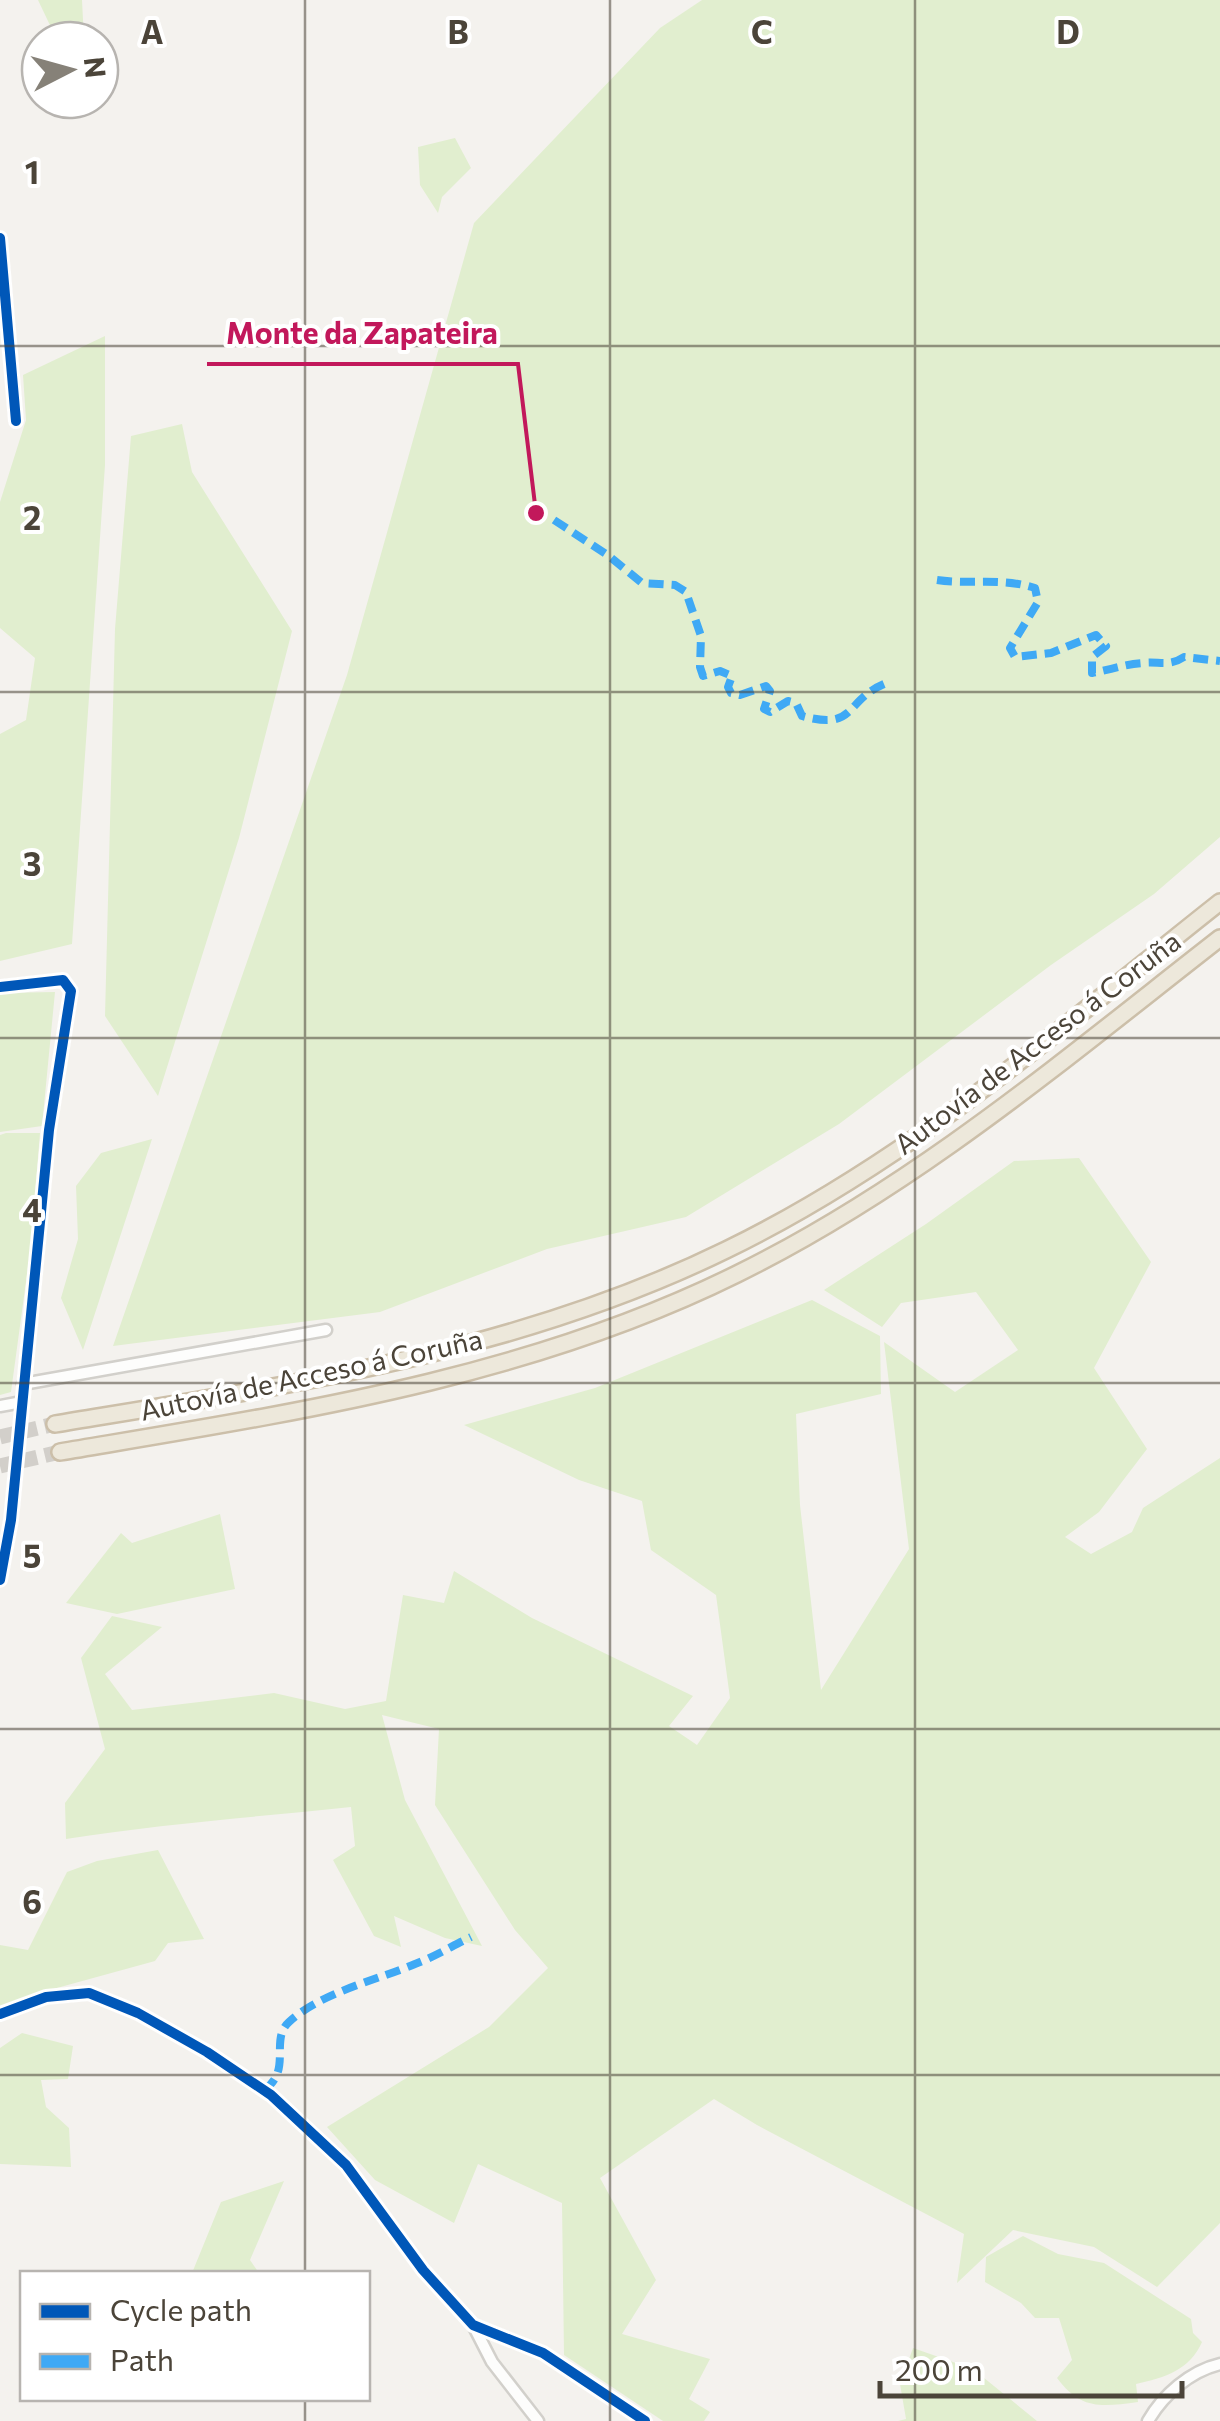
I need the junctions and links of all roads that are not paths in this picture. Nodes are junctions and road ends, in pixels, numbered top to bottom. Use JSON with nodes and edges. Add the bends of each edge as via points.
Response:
{"nodes":[{"id":1,"x":0,"y":238,"type":"edge"},
{"id":2,"x":16,"y":421,"type":"dead end"},
{"id":3,"x":1220,"y":902,"type":"edge"},
{"id":4,"x":1220,"y":938,"type":"edge"},
{"id":5,"x":0,"y":988,"type":"edge"},
{"id":6,"x":326,"y":1330,"type":"dead end"},
{"id":7,"x":23,"y":1394,"type":"junction"},
{"id":8,"x":0,"y":1406,"type":"edge"},
{"id":9,"x":55,"y":1424,"type":"tunnel mouth"},
{"id":10,"x":60,"y":1452,"type":"tunnel mouth"},
{"id":11,"x":0,"y":1580,"type":"edge"},
{"id":12,"x":0,"y":2014,"type":"edge"},
{"id":13,"x":474,"y":2325,"type":"junction"},
{"id":14,"x":1220,"y":2364,"type":"edge"},
{"id":15,"x":538,"y":2421,"type":"edge"},
{"id":16,"x":645,"y":2421,"type":"edge"},
{"id":17,"x":1148,"y":2421,"type":"edge"}],
"edges":[{"from":1,"to":2,"type":"street"},
{"from":3,"to":9,"type":"highway","name":"Autovía de Acceso á Coruña","via":[[948,1117],[726,1250],[564,1317],[427,1356]]},
{"from":4,"to":10,"type":"highway","name":"Autovía de Acceso á Coruña","via":[[996,1113],[850,1212],[736,1274],[566,1345],[440,1382]]},
{"from":5,"to":7,"type":"street","via":[[63,980],[70,991]]},
{"from":6,"to":7,"type":"street"},
{"from":7,"to":8,"type":"street"},
{"from":7,"to":11,"type":"street"},
{"from":12,"to":13,"type":"street","via":[[46,1997],[89,1993],[218,2059],[272,2095],[346,2166],[423,2270]]},
{"from":13,"to":15,"type":"street","via":[[492,2362]]},
{"from":13,"to":16,"type":"street","via":[[543,2353]]},
{"from":14,"to":17,"type":"street","via":[[1185,2380]]}]}
